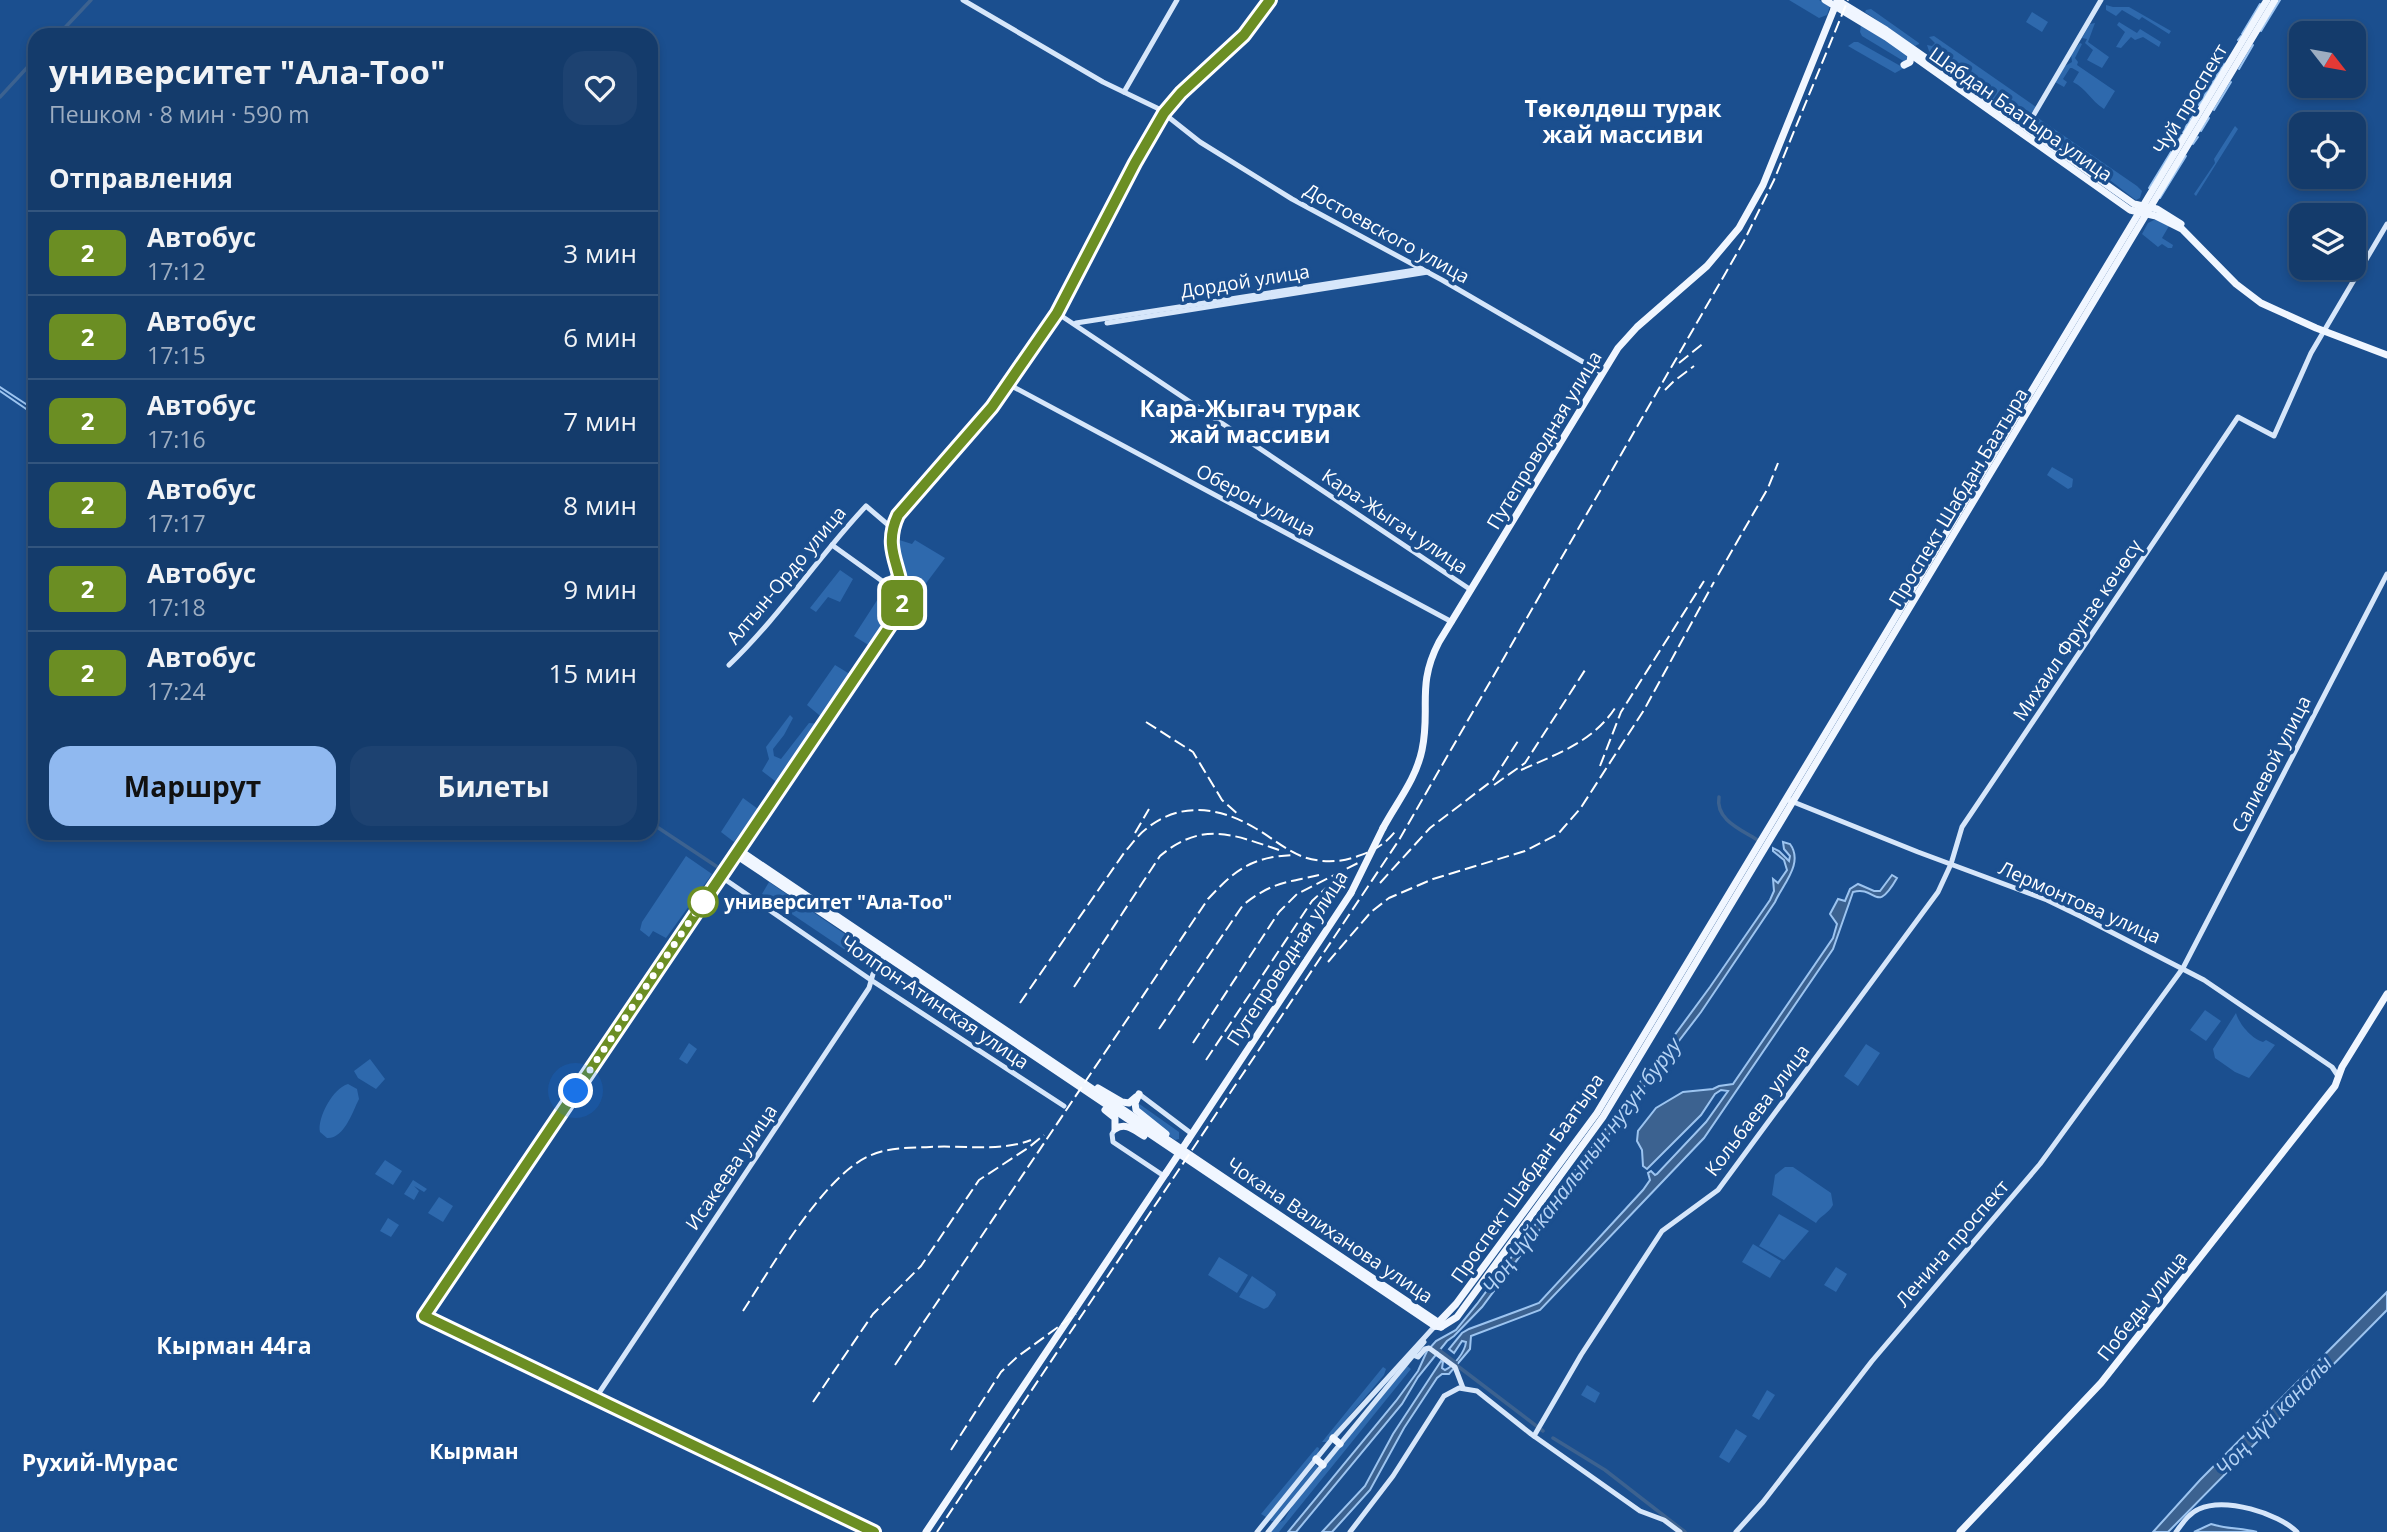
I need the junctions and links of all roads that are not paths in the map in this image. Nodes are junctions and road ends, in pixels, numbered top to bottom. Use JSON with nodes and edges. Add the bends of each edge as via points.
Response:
{"nodes":[{"id":1,"x":963,"y":0,"type":"edge"},
{"id":2,"x":1177,"y":0,"type":"edge"},
{"id":3,"x":1270,"y":0,"type":"edge"},
{"id":4,"x":1825,"y":0,"type":"edge"},
{"id":5,"x":1837,"y":0,"type":"edge"},
{"id":6,"x":2101,"y":0,"type":"edge"},
{"id":7,"x":2267,"y":0,"type":"edge"},
{"id":8,"x":2275,"y":0,"type":"edge"},
{"id":9,"x":1913,"y":59,"type":"junction"},
{"id":10,"x":2230,"y":69,"type":"junction"},
{"id":11,"x":1124,"y":92,"type":"junction"},
{"id":12,"x":1164,"y":113,"type":"junction"},
{"id":13,"x":2026,"y":128,"type":"junction"},
{"id":14,"x":2155,"y":198,"type":"junction"},
{"id":15,"x":2144,"y":211,"type":"junction"},
{"id":16,"x":2170,"y":216,"type":"junction"},
{"id":17,"x":2387,"y":224,"type":"edge"},
{"id":18,"x":1413,"y":268,"type":"junction"},
{"id":19,"x":1423,"y":272,"type":"junction"},
{"id":20,"x":1057,"y":313,"type":"junction"},
{"id":21,"x":1080,"y":327,"type":"junction"},
{"id":22,"x":2325,"y":329,"type":"junction"},
{"id":23,"x":2387,"y":353,"type":"edge"},
{"id":24,"x":1602,"y":373,"type":"junction"},
{"id":25,"x":1008,"y":384,"type":"junction"},
{"id":26,"x":892,"y":529,"type":"junction"},
{"id":27,"x":835,"y":547,"type":"junction"},
{"id":28,"x":898,"y":572,"type":"junction"},
{"id":29,"x":2387,"y":574,"type":"edge"},
{"id":30,"x":886,"y":582,"type":"junction"},
{"id":31,"x":1471,"y":590,"type":"junction"},
{"id":32,"x":903,"y":596,"type":"junction"},
{"id":33,"x":1452,"y":622,"type":"junction"},
{"id":34,"x":729,"y":665,"type":"dead end"},
{"id":35,"x":1790,"y":800,"type":"junction"},
{"id":36,"x":737,"y":852,"type":"junction"},
{"id":37,"x":1951,"y":864,"type":"junction"},
{"id":38,"x":720,"y":876,"type":"junction"},
{"id":39,"x":887,"y":953,"type":"junction"},
{"id":40,"x":2183,"y":968,"type":"junction"},
{"id":41,"x":873,"y":975,"type":"junction"},
{"id":42,"x":2387,"y":994,"type":"edge"},
{"id":43,"x":2387,"y":1002,"type":"edge"},
{"id":44,"x":2338,"y":1076,"type":"junction"},
{"id":45,"x":1086,"y":1088,"type":"junction"},
{"id":46,"x":1139,"y":1094,"type":"junction"},
{"id":47,"x":1064,"y":1106,"type":"dead end"},
{"id":48,"x":1113,"y":1132,"type":"junction"},
{"id":49,"x":1190,"y":1137,"type":"junction"},
{"id":50,"x":1173,"y":1147,"type":"junction"},
{"id":51,"x":1165,"y":1174,"type":"junction"},
{"id":52,"x":1424,"y":1316,"type":"junction"},
{"id":53,"x":1439,"y":1324,"type":"junction"},
{"id":54,"x":1413,"y":1355,"type":"junction"},
{"id":55,"x":1463,"y":1388,"type":"junction"},
{"id":56,"x":595,"y":1399,"type":"junction"},
{"id":57,"x":1537,"y":1432,"type":"junction"},
{"id":58,"x":1333,"y":1438,"type":"junction"},
{"id":59,"x":1340,"y":1444,"type":"junction"},
{"id":60,"x":1316,"y":1459,"type":"junction"},
{"id":61,"x":1323,"y":1465,"type":"junction"},
{"id":62,"x":1266,"y":1520,"type":"junction"},
{"id":63,"x":1273,"y":1525,"type":"junction"},
{"id":64,"x":874,"y":1532,"type":"edge"},
{"id":65,"x":926,"y":1532,"type":"edge"},
{"id":66,"x":1256,"y":1532,"type":"edge"},
{"id":67,"x":1268,"y":1532,"type":"edge"},
{"id":68,"x":1350,"y":1532,"type":"edge"},
{"id":69,"x":1680,"y":1532,"type":"edge"},
{"id":70,"x":1736,"y":1532,"type":"edge"},
{"id":71,"x":1960,"y":1532,"type":"edge"},
{"id":72,"x":2176,"y":1532,"type":"edge"},
{"id":73,"x":2297,"y":1532,"type":"edge"}],
"edges":[{"from":1,"to":11,"type":"main road","name":"Достоевского улица"},
{"from":2,"to":11,"type":"main road"},
{"from":3,"to":12,"type":"main road","via":[[1244,35]]},
{"from":4,"to":9,"type":"main road","name":"Шабдан Баатыра улица"},
{"from":5,"to":9,"type":"main road"},
{"from":5,"to":24,"type":"main road","name":"Путепроводная улица","bridge":true,"via":[[1763,185],[1739,228],[1707,266],[1628,336]]},
{"from":6,"to":13,"type":"main road"},
{"from":7,"to":10,"type":"main road","name":"Чуй проспект"},
{"from":8,"to":10,"type":"main road","name":"Чуй проспект"},
{"from":9,"to":13,"type":"main road","name":"Шабдан Баатыра улица"},
{"from":9,"to":15,"type":"main road","name":"Шабдан Баатыра улица","via":[[2130,210]]},
{"from":10,"to":14,"type":"main road","name":"Чуй проспект"},
{"from":10,"to":15,"type":"main road","name":"Чуй проспект"},
{"from":11,"to":12,"type":"main road","name":"Достоевского улица"},
{"from":12,"to":18,"type":"main road","name":"Достоевского улица","via":[[1200,142],[1292,200]]},
{"from":12,"to":20,"type":"main road"},
{"from":13,"to":15,"type":"main road","name":"Шабдан Баатыра улица"},
{"from":14,"to":15,"type":"main road","name":"Чуй проспект"},
{"from":14,"to":16,"type":"main road"},
{"from":15,"to":16,"type":"main road"},
{"from":15,"to":22,"type":"main road","via":[[2182,229],[2256,300]]},
{"from":15,"to":35,"type":"main road","name":"Проспект Шабдан Баатыра"},
{"from":16,"to":22,"type":"main road","via":[[2200,239],[2255,295]]},
{"from":17,"to":22,"type":"main road"},
{"from":18,"to":19,"type":"main road","name":"Дордой улица"},
{"from":18,"to":21,"type":"main road","name":"Дордой улица"},
{"from":19,"to":21,"type":"main road","name":"Дордой улица"},
{"from":19,"to":24,"type":"main road","name":"Достоевского улица"},
{"from":20,"to":21,"type":"main road","name":"Кара-Жыгач улица"},
{"from":20,"to":25,"type":"main road"},
{"from":21,"to":31,"type":"main road","name":"Кара-Жыгач улица"},
{"from":22,"to":23,"type":"main road"},
{"from":22,"to":37,"type":"main road","name":"Михаил Фрунзе көчөсү","via":[[2274,436],[2238,417],[1962,827]]},
{"from":24,"to":31,"type":"main road","name":"Путепроводная улица"},
{"from":25,"to":26,"type":"main road","via":[[902,508]]},
{"from":25,"to":33,"type":"main road","name":"Оберон улица"},
{"from":26,"to":27,"type":"main road","name":"Алтын-Ордо улица","via":[[866,506]]},
{"from":26,"to":28,"type":"main road"},
{"from":27,"to":30,"type":"main road"},
{"from":27,"to":34,"type":"main road","name":"Алтын-Ордо улица"},
{"from":28,"to":30,"type":"main road"},
{"from":28,"to":32,"type":"main road"},
{"from":29,"to":40,"type":"main road","name":"Салиевой улица"},
{"from":30,"to":32,"type":"main road"},
{"from":31,"to":33,"type":"main road","name":"Путепроводная улица"},
{"from":32,"to":36,"type":"main road","via":[[883,637]]},
{"from":33,"to":49,"type":"main road","name":"Путепроводная улица","bridge":true,"via":[[1434,651],[1426,676],[1424,740],[1410,784],[1351,893]]},
{"from":35,"to":37,"type":"main road","name":"Лермонтова улица"},
{"from":35,"to":53,"type":"main road","name":"Проспект Шабдан Баатыра","via":[[1595,1122],[1460,1307]]},
{"from":36,"to":38,"type":"main road"},
{"from":36,"to":39,"type":"main road","name":"Чокана Валиханова улица"},
{"from":37,"to":40,"type":"main road","name":"Лермонтова улица","via":[[2047,900]]},
{"from":37,"to":57,"type":"main road","name":"Кольбаева улица","via":[[1917,923],[1718,1190],[1662,1231]]},
{"from":38,"to":41,"type":"main road","name":"Чолпон-Атинская улица"},
{"from":38,"to":56,"type":"main road","via":[[424,1316]]},
{"from":39,"to":41,"type":"main road","name":"Исакеева улица"},
{"from":39,"to":45,"type":"main road","name":"Чокана Валиханова улица"},
{"from":40,"to":44,"type":"main road","name":"Лермонтова улица","via":[[2267,1021]]},
{"from":40,"to":70,"type":"main road","name":"Ленина проспект","via":[[2040,1164],[1899,1328]]},
{"from":41,"to":47,"type":"main road","name":"Чолпон-Атинская улица"},
{"from":41,"to":56,"type":"main road","name":"Исакеева улица","via":[[869,988]]},
{"from":42,"to":44,"type":"main road"},
{"from":43,"to":44,"type":"main road"},
{"from":44,"to":71,"type":"main road","name":"Победы улица","via":[[2101,1383]]},
{"from":45,"to":46,"type":"main road","via":[[1126,1103]]},
{"from":45,"to":48,"type":"main road","via":[[1093,1100],[1114,1116]]},
{"from":45,"to":50,"type":"main road","name":"Чокана Валиханова улица"},
{"from":46,"to":49,"type":"main road"},
{"from":46,"to":50,"type":"main road","via":[[1138,1113],[1163,1130]]},
{"from":48,"to":50,"type":"main road","via":[[1127,1126],[1154,1143]]},
{"from":48,"to":51,"type":"main road","via":[[1113,1142]]},
{"from":49,"to":51,"type":"main road","name":"Путепроводная улица","bridge":true},
{"from":50,"to":52,"type":"main road","name":"Чокана Валиханова улица"},
{"from":51,"to":65,"type":"main road","name":"Путепроводная улица"},
{"from":52,"to":53,"type":"main road","name":"Чокана Валиханова улица"},
{"from":52,"to":53,"type":"main road","via":[[1437,1317]]},
{"from":53,"to":54,"type":"main road","name":"Проспект Шабдан Баатыра"},
{"from":53,"to":58,"type":"main road","name":"Проспект Шабдан Баатыра"},
{"from":54,"to":55,"type":"main road","via":[[1418,1357],[1429,1348],[1455,1367]]},
{"from":54,"to":59,"type":"main road","name":"Проспект Шабдан Баатыра"},
{"from":55,"to":57,"type":"main road","via":[[1481,1394]]},
{"from":55,"to":68,"type":"main road","via":[[1444,1396],[1393,1476]]},
{"from":56,"to":64,"type":"main road"},
{"from":57,"to":69,"type":"main road","via":[[1640,1511]]},
{"from":58,"to":59,"type":"main road"},
{"from":58,"to":60,"type":"main road","name":"Проспект Шабдан Баатыра"},
{"from":59,"to":61,"type":"main road","name":"Проспект Шабдан Баатыра"},
{"from":60,"to":61,"type":"main road"},
{"from":60,"to":62,"type":"main road","name":"Проспект Шабдан Баатыра"},
{"from":61,"to":63,"type":"main road","name":"Проспект Шабдан Баатыра"},
{"from":62,"to":63,"type":"main road"},
{"from":62,"to":66,"type":"main road","name":"Проспект Шабдан Баатыра"},
{"from":63,"to":67,"type":"main road","name":"Проспект Шабдан Баатыра"},
{"from":72,"to":73,"type":"main road","via":[[2199,1509],[2226,1505],[2280,1519]]}]}
